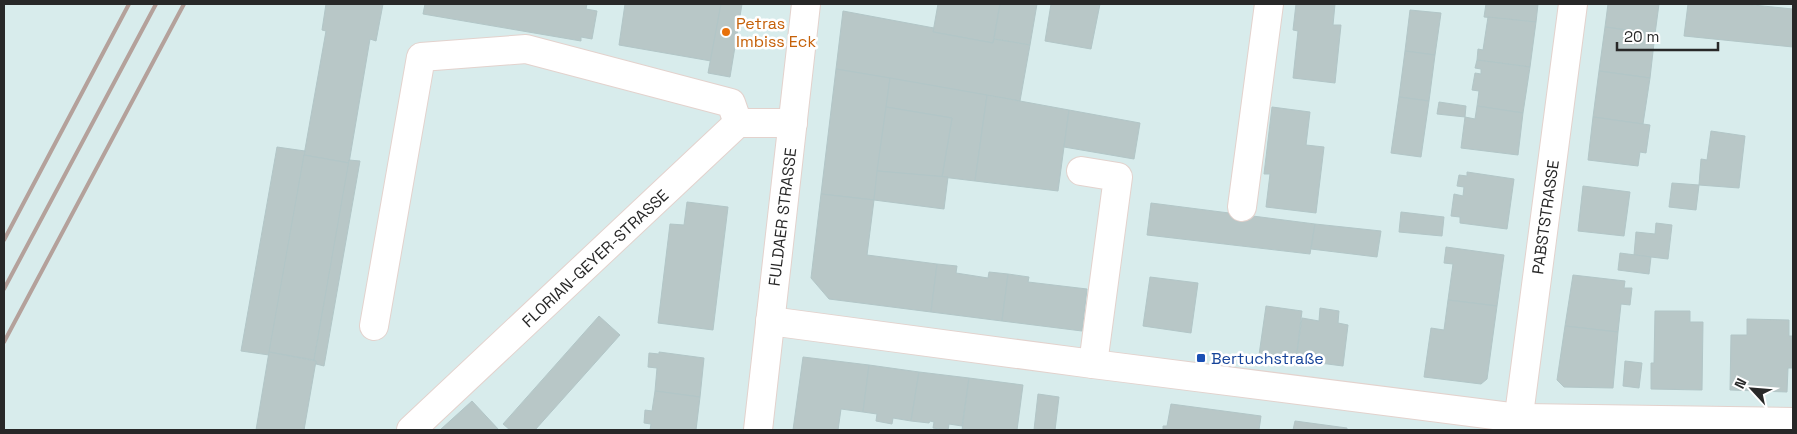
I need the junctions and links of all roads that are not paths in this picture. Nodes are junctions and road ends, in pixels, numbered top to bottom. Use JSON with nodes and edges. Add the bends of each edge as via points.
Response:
{"nodes":[{"id":1,"x":806,"y":4,"type":"edge"},
{"id":2,"x":1269,"y":4,"type":"edge"},
{"id":3,"x":1573,"y":4,"type":"edge"},
{"id":4,"x":738,"y":123,"type":"junction"},
{"id":5,"x":793,"y":123,"type":"junction"},
{"id":6,"x":1080,"y":171,"type":"dead end"},
{"id":7,"x":1242,"y":207,"type":"dead end"},
{"id":8,"x":770,"y":322,"type":"junction"},
{"id":9,"x":374,"y":326,"type":"dead end"},
{"id":10,"x":1093,"y":364,"type":"junction"},
{"id":11,"x":1793,"y":422,"type":"edge"},
{"id":12,"x":1517,"y":424,"type":"edge"},
{"id":13,"x":411,"y":430,"type":"edge"},
{"id":14,"x":758,"y":430,"type":"edge"}],
"edges":[{"from":1,"to":5,"type":"street","name":"FULDAER STRASSE"},
{"from":2,"to":7,"type":"street"},
{"from":3,"to":12,"type":"street","name":"PABSTSTRASSE"},
{"from":4,"to":5,"type":"street"},
{"from":4,"to":9,"type":"street","via":[[731,103],[526,49],[422,57]]},
{"from":4,"to":13,"type":"street","name":"FLORIAN-GEYER-STRASSE"},
{"from":5,"to":8,"type":"street","name":"FULDAER STRASSE"},
{"from":6,"to":10,"type":"street","via":[[1118,177]]},
{"from":8,"to":10,"type":"street"},
{"from":8,"to":14,"type":"street","name":"FULDAER STRASSE"},
{"from":10,"to":12,"type":"street"},
{"from":11,"to":12,"type":"street"}]}
